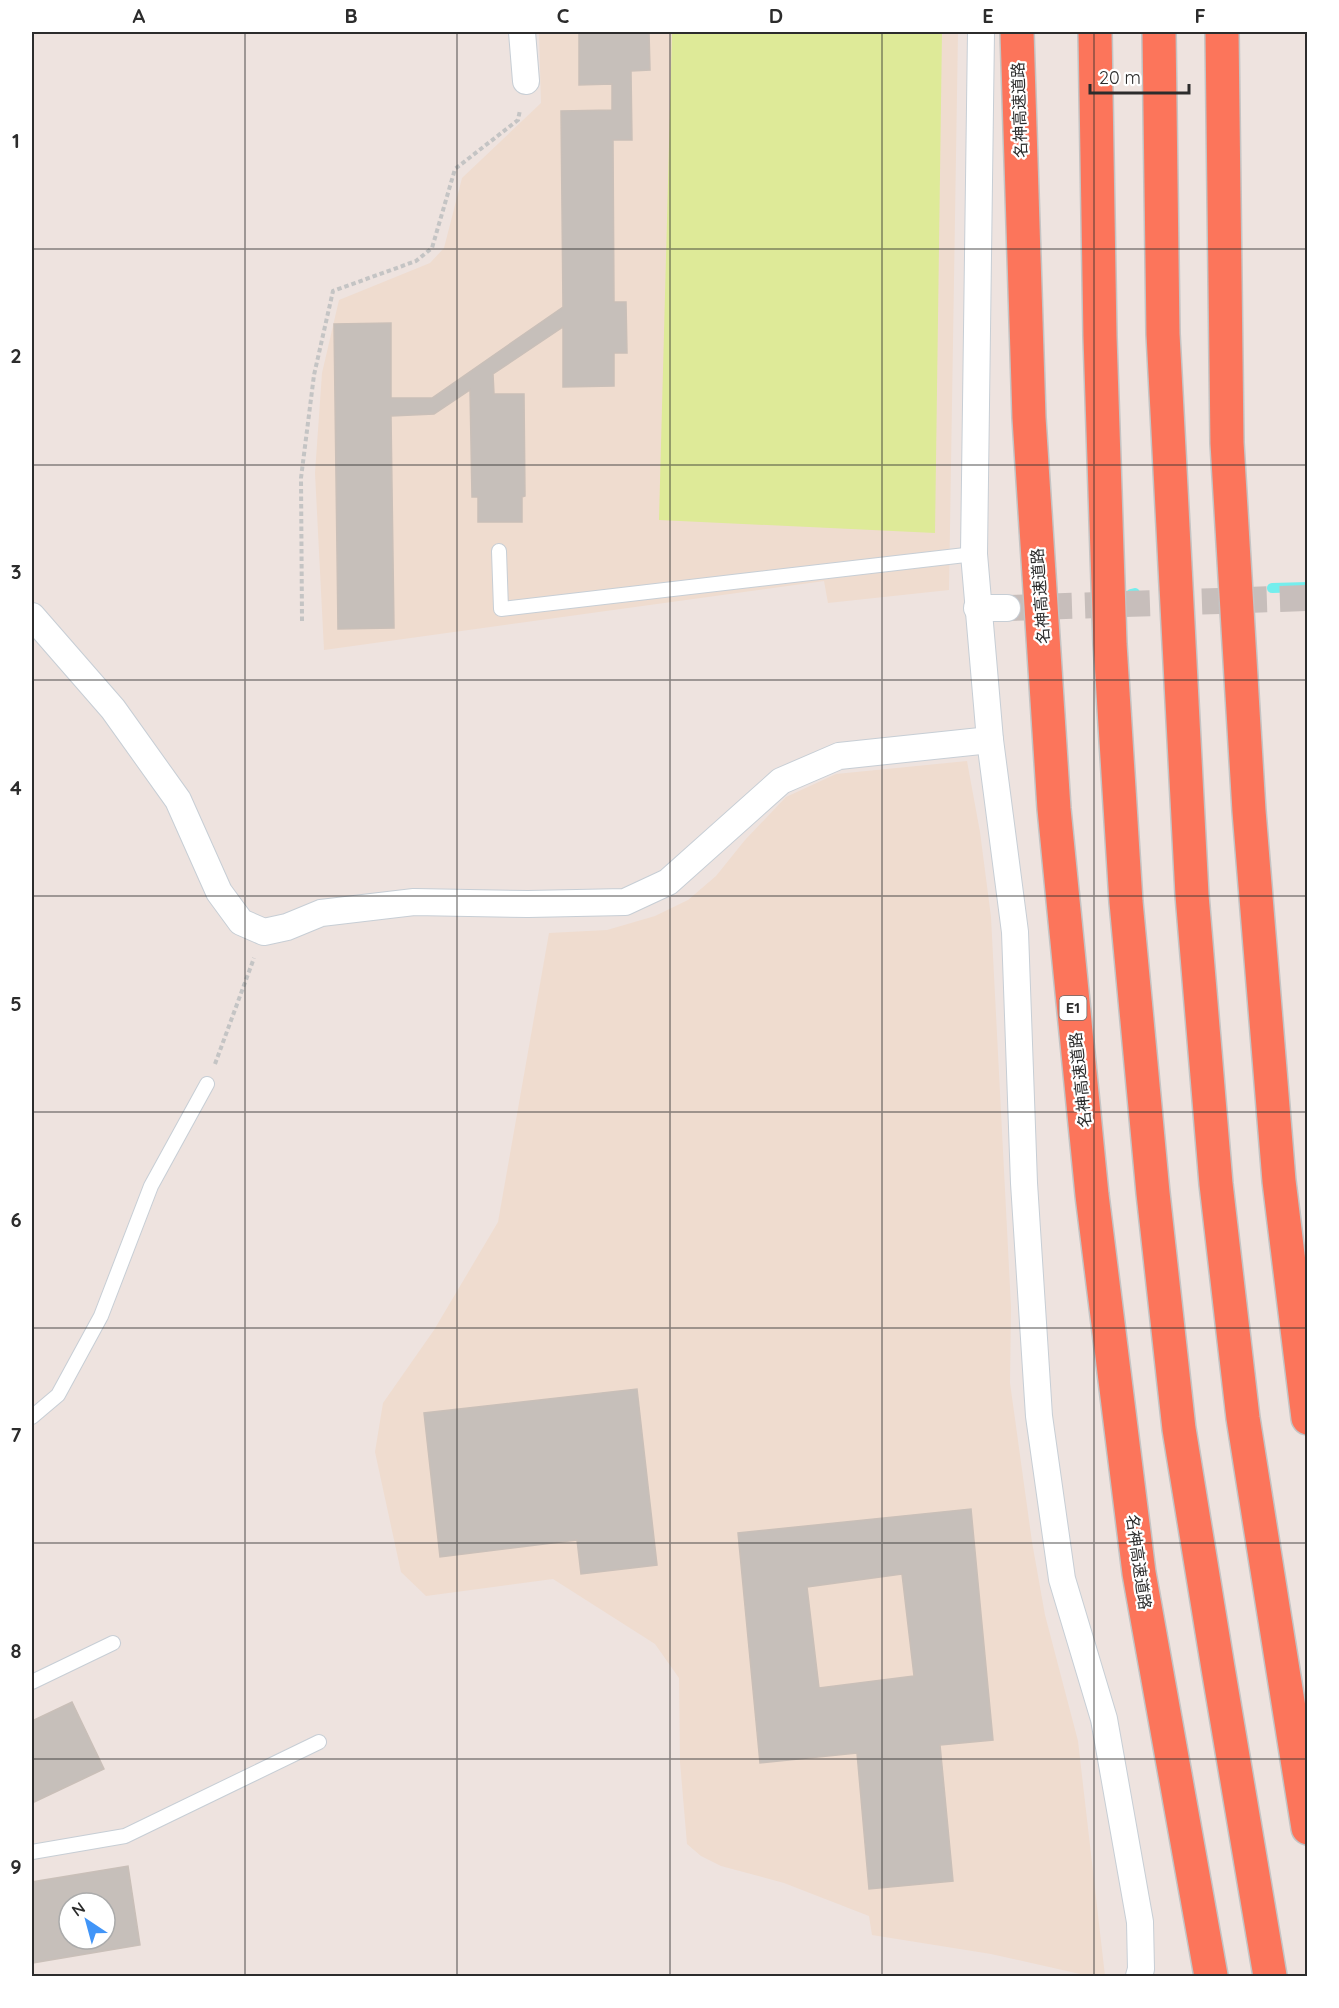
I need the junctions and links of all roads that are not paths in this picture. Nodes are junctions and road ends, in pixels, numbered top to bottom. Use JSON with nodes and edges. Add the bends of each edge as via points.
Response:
{"nodes":[{"id":1,"x":522,"y":32,"type":"edge"},
{"id":2,"x":981,"y":32,"type":"edge"},
{"id":3,"x":1017,"y":32,"type":"edge"},
{"id":4,"x":1095,"y":32,"type":"edge"},
{"id":5,"x":1159,"y":32,"type":"edge"},
{"id":6,"x":1222,"y":32,"type":"edge"},
{"id":7,"x":526,"y":81,"type":"road end"},
{"id":8,"x":499,"y":551,"type":"dead end"},
{"id":9,"x":974,"y":554,"type":"junction"},
{"id":10,"x":977,"y":608,"type":"junction"},
{"id":11,"x":1007,"y":608,"type":"tunnel mouth"},
{"id":12,"x":32,"y":616,"type":"edge"},
{"id":13,"x":990,"y":740,"type":"junction"},
{"id":14,"x":207,"y":1084,"type":"road end"},
{"id":15,"x":32,"y":1417,"type":"edge"},
{"id":16,"x":1308,"y":1418,"type":"edge"},
{"id":17,"x":113,"y":1643,"type":"dead end"},
{"id":18,"x":32,"y":1682,"type":"edge"},
{"id":19,"x":319,"y":1742,"type":"dead end"},
{"id":20,"x":1308,"y":1828,"type":"edge"},
{"id":21,"x":32,"y":1852,"type":"edge"},
{"id":22,"x":1139,"y":1977,"type":"edge"},
{"id":23,"x":1211,"y":1977,"type":"edge"},
{"id":24,"x":1270,"y":1977,"type":"edge"}],
"edges":[{"from":1,"to":7,"type":"street"},
{"from":2,"to":9,"type":"street"},
{"from":3,"to":23,"type":"highway","name":"名神高速道路","number":"E1","via":[[1029,418],[1054,810],[1092,1195],[1139,1573]]},
{"from":4,"to":24,"type":"highway","via":[[1110,644],[1153,1193],[1179,1429]]},
{"from":5,"to":20,"type":"highway","via":[[1164,346],[1193,906],[1216,1184],[1243,1418]]},
{"from":6,"to":16,"type":"highway","via":[[1227,443],[1248,811],[1279,1181]]},
{"from":8,"to":9,"type":"lane","via":[[501,609]]},
{"from":9,"to":10,"type":"street"},
{"from":10,"to":11,"type":"street"},
{"from":10,"to":13,"type":"street"},
{"from":12,"to":13,"type":"street","via":[[113,709],[178,800],[219,892],[241,922],[264,932],[321,913],[414,902],[625,902],[668,882],[781,781],[839,756]]},
{"from":13,"to":22,"type":"street","via":[[1014,932],[1039,1416],[1062,1579],[1104,1719],[1140,1922]]},
{"from":14,"to":15,"type":"lane","via":[[151,1186],[101,1316],[58,1395]]},
{"from":17,"to":18,"type":"lane"},
{"from":19,"to":21,"type":"lane","via":[[125,1836]]}]}
